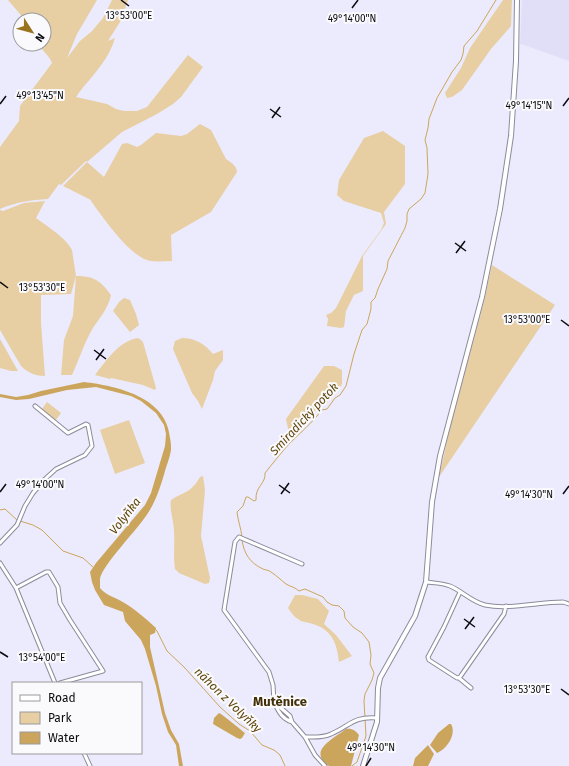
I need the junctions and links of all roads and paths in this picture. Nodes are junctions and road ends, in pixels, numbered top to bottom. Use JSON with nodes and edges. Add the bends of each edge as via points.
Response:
{"nodes":[{"id":1,"x":517,"y":0,"type":"edge"},
{"id":2,"x":35,"y":406,"type":"dead end"},
{"id":3,"x":0,"y":543,"type":"edge"},
{"id":4,"x":0,"y":563,"type":"edge"},
{"id":5,"x":302,"y":564,"type":"dead end"},
{"id":6,"x":426,"y":582,"type":"junction"},
{"id":7,"x":16,"y":588,"type":"junction"},
{"id":8,"x":460,"y":592,"type":"junction"},
{"id":9,"x":569,"y":604,"type":"edge"},
{"id":10,"x":506,"y":606,"type":"junction"},
{"id":11,"x":459,"y":678,"type":"junction"},
{"id":12,"x":56,"y":682,"type":"edge"},
{"id":13,"x":64,"y":682,"type":"edge"},
{"id":14,"x":471,"y":688,"type":"dead end"},
{"id":15,"x":377,"y":718,"type":"junction"},
{"id":16,"x":305,"y":737,"type":"junction"},
{"id":17,"x":84,"y":754,"type":"edge"},
{"id":18,"x":90,"y":766,"type":"edge"},
{"id":19,"x":325,"y":766,"type":"edge"},
{"id":20,"x":363,"y":766,"type":"edge"}],
"edges":[{"from":1,"to":6,"type":"street","via":[[511,136],[500,209],[482,297],[440,456],[432,502]]},
{"from":2,"to":3,"type":"street","via":[[68,433],[88,425],[92,446],[85,455],[56,469],[45,479],[33,493],[19,521]]},
{"from":4,"to":7,"type":"street"},
{"from":5,"to":16,"type":"street","via":[[239,537],[235,542],[224,610],[269,672],[274,702],[290,716]]},
{"from":6,"to":8,"type":"street","via":[[450,586]]},
{"from":6,"to":15,"type":"street","via":[[415,616],[380,678]]},
{"from":7,"to":12,"type":"street"},
{"from":7,"to":13,"type":"street","via":[[49,572],[58,587],[60,603],[103,671]]},
{"from":8,"to":10,"type":"street","via":[[484,605]]},
{"from":8,"to":11,"type":"street","via":[[428,657]]},
{"from":9,"to":10,"type":"street","via":[[545,602]]},
{"from":10,"to":11,"type":"street","via":[[504,614]]},
{"from":11,"to":14,"type":"street"},
{"from":15,"to":16,"type":"street","via":[[354,720],[322,737]]},
{"from":15,"to":20,"type":"street"},
{"from":16,"to":19,"type":"street","via":[[315,756]]},
{"from":17,"to":18,"type":"street"}]}
